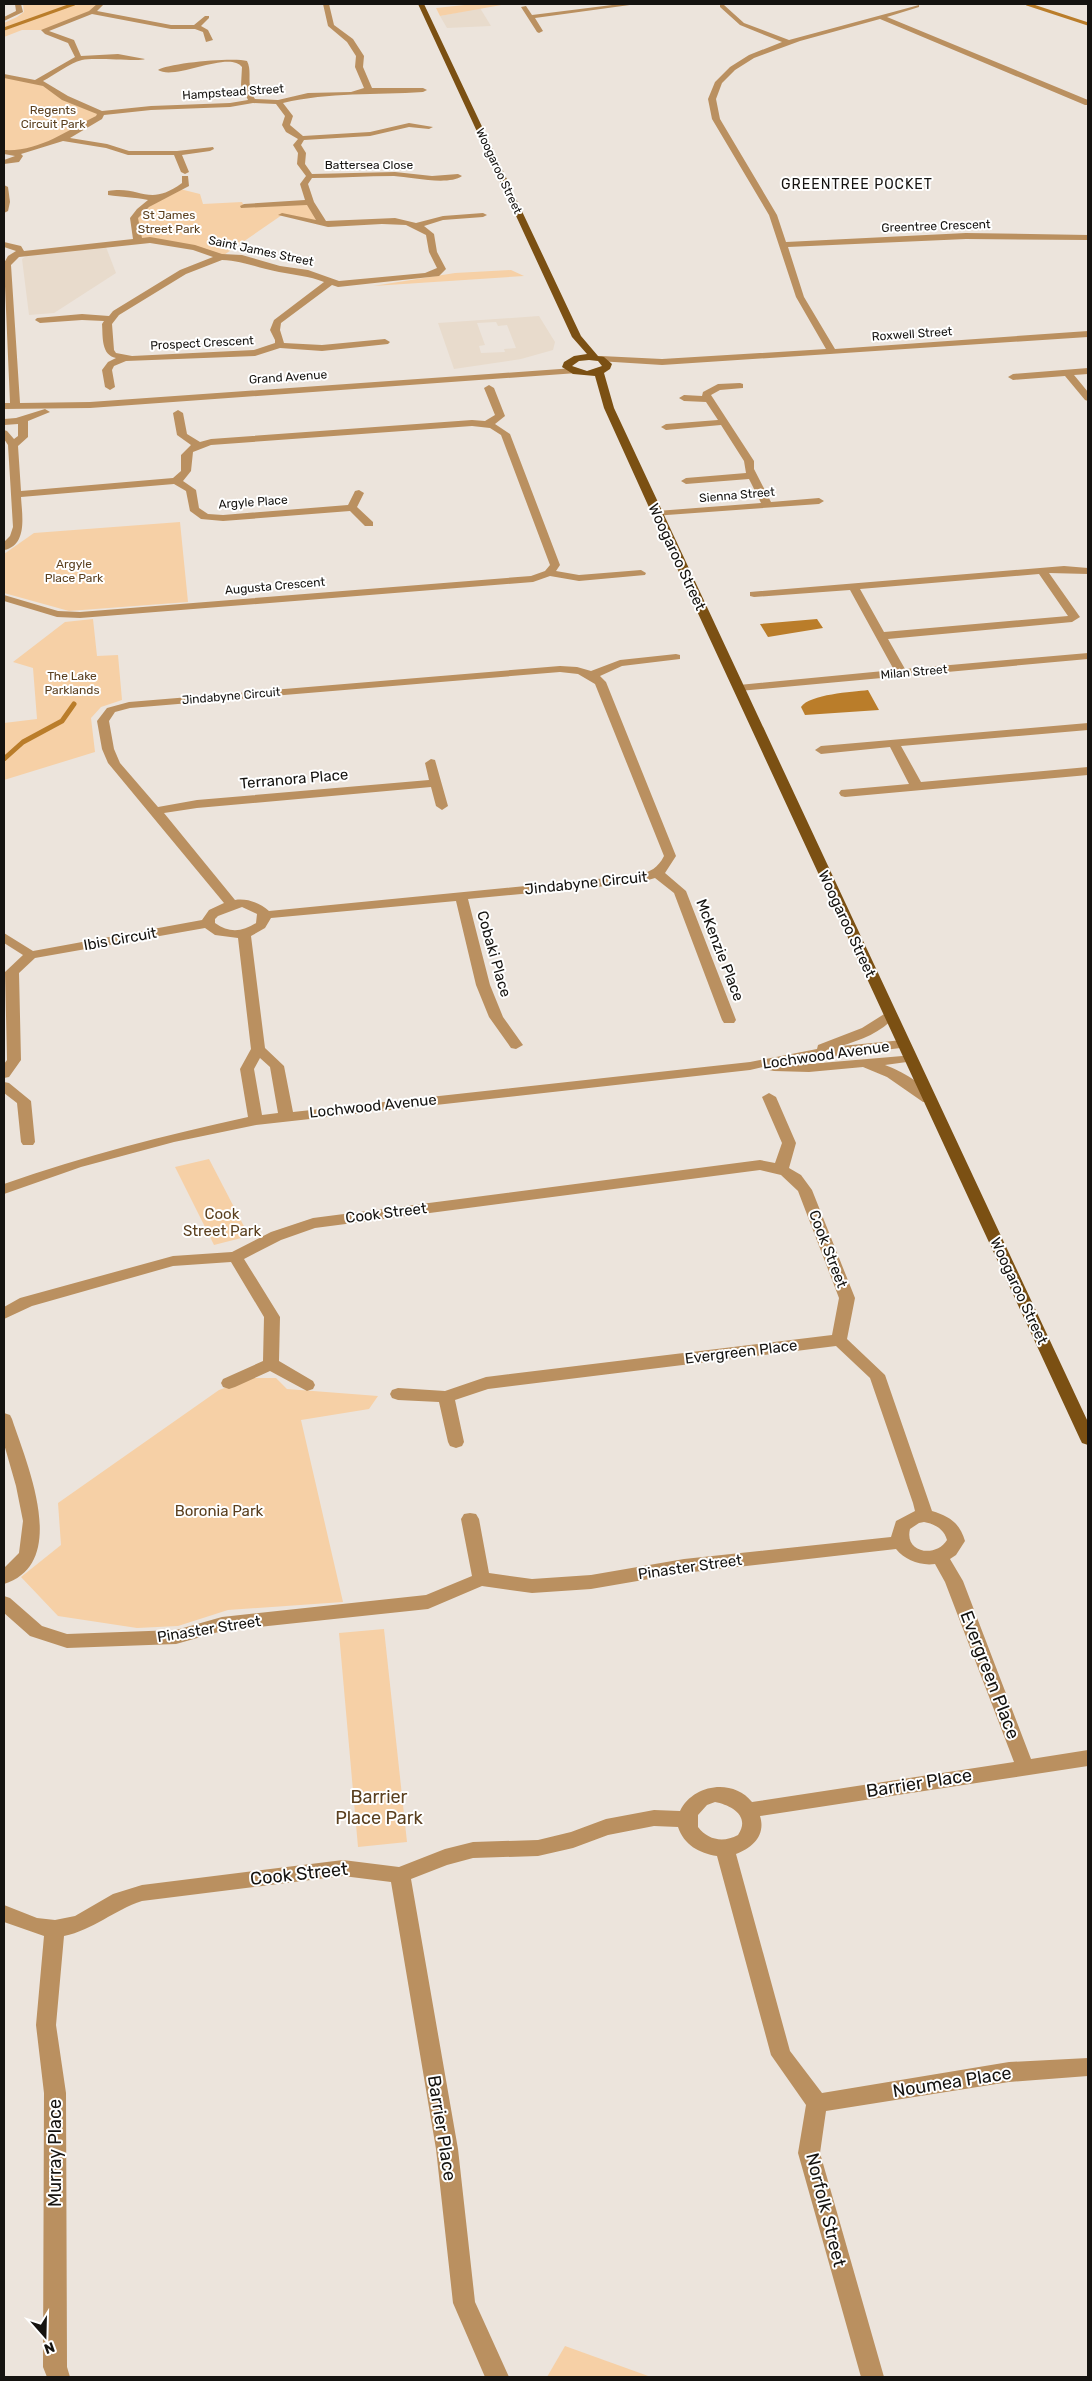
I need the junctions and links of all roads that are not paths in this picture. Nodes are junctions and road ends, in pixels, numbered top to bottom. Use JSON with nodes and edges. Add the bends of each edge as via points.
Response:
{"nodes":[{"id":1,"x":18,"y":4,"type":"edge"},
{"id":2,"x":101,"y":4,"type":"edge"},
{"id":3,"x":326,"y":4,"type":"edge"},
{"id":4,"x":421,"y":4,"type":"edge"},
{"id":5,"x":634,"y":4,"type":"edge"},
{"id":6,"x":524,"y":6,"type":"dead end"},
{"id":7,"x":722,"y":6,"type":"dead end"},
{"id":8,"x":917,"y":6,"type":"dead end"},
{"id":9,"x":91,"y":12,"type":"junction"},
{"id":10,"x":207,"y":16,"type":"dead end"},
{"id":11,"x":880,"y":16,"type":"junction"},
{"id":12,"x":530,"y":17,"type":"junction"},
{"id":13,"x":4,"y":19,"type":"edge"},
{"id":14,"x":196,"y":27,"type":"junction"},
{"id":15,"x":539,"y":31,"type":"dead end"},
{"id":16,"x":208,"y":40,"type":"dead end"},
{"id":17,"x":788,"y":42,"type":"junction"},
{"id":18,"x":79,"y":58,"type":"junction"},
{"id":19,"x":142,"y":59,"type":"dead end"},
{"id":20,"x":162,"y":70,"type":"dead end"},
{"id":21,"x":4,"y":76,"type":"edge"},
{"id":22,"x":37,"y":82,"type":"junction"},
{"id":23,"x":367,"y":90,"type":"junction"},
{"id":24,"x":423,"y":90,"type":"dead end"},
{"id":25,"x":253,"y":101,"type":"junction"},
{"id":26,"x":278,"y":102,"type":"junction"},
{"id":27,"x":1088,"y":102,"type":"edge"},
{"id":28,"x":101,"y":113,"type":"junction"},
{"id":29,"x":429,"y":127,"type":"dead end"},
{"id":30,"x":302,"y":138,"type":"junction"},
{"id":31,"x":63,"y":139,"type":"junction"},
{"id":32,"x":210,"y":149,"type":"dead end"},
{"id":33,"x":4,"y":152,"type":"edge"},
{"id":34,"x":16,"y":153,"type":"junction"},
{"id":35,"x":177,"y":153,"type":"junction"},
{"id":36,"x":4,"y":162,"type":"edge"},
{"id":37,"x":310,"y":176,"type":"junction"},
{"id":38,"x":458,"y":176,"type":"dead end"},
{"id":39,"x":4,"y":187,"type":"edge"},
{"id":40,"x":110,"y":193,"type":"dead end"},
{"id":41,"x":153,"y":199,"type":"junction"},
{"id":42,"x":310,"y":202,"type":"junction"},
{"id":43,"x":244,"y":206,"type":"dead end"},
{"id":44,"x":4,"y":211,"type":"edge"},
{"id":45,"x":282,"y":215,"type":"dead end"},
{"id":46,"x":483,"y":215,"type":"dead end"},
{"id":47,"x":322,"y":222,"type":"junction"},
{"id":48,"x":417,"y":224,"type":"junction"},
{"id":49,"x":1088,"y":237,"type":"edge"},
{"id":50,"x":138,"y":241,"type":"junction"},
{"id":51,"x":7,"y":243,"type":"edge"},
{"id":52,"x":784,"y":245,"type":"junction"},
{"id":53,"x":78,"y":246,"type":"junction"},
{"id":54,"x":11,"y":257,"type":"edge"},
{"id":55,"x":221,"y":257,"type":"junction"},
{"id":56,"x":329,"y":283,"type":"junction"},
{"id":57,"x":109,"y":319,"type":"junction"},
{"id":58,"x":40,"y":320,"type":"dead end"},
{"id":59,"x":1088,"y":334,"type":"edge"},
{"id":60,"x":577,"y":338,"type":"junction"},
{"id":61,"x":385,"y":342,"type":"dead end"},
{"id":62,"x":279,"y":345,"type":"junction"},
{"id":63,"x":832,"y":352,"type":"junction"},
{"id":64,"x":124,"y":358,"type":"junction"},
{"id":65,"x":738,"y":358,"type":"junction"},
{"id":66,"x":598,"y":359,"type":"junction"},
{"id":67,"x":570,"y":361,"type":"junction"},
{"id":68,"x":602,"y":371,"type":"junction"},
{"id":69,"x":1088,"y":371,"type":"edge"},
{"id":70,"x":576,"y":372,"type":"junction"},
{"id":71,"x":1068,"y":373,"type":"junction"},
{"id":72,"x":488,"y":376,"type":"junction"},
{"id":73,"x":1013,"y":377,"type":"dead end"},
{"id":74,"x":740,"y":386,"type":"dead end"},
{"id":75,"x":110,"y":387,"type":"dead end"},
{"id":76,"x":489,"y":388,"type":"dead end"},
{"id":77,"x":684,"y":398,"type":"dead end"},
{"id":78,"x":707,"y":398,"type":"junction"},
{"id":79,"x":1088,"y":398,"type":"edge"},
{"id":80,"x":4,"y":406,"type":"edge"},
{"id":81,"x":609,"y":408,"type":"junction"},
{"id":82,"x":22,"y":412,"type":"junction"},
{"id":83,"x":178,"y":414,"type":"dead end"},
{"id":84,"x":4,"y":422,"type":"edge"},
{"id":85,"x":724,"y":422,"type":"junction"},
{"id":86,"x":488,"y":424,"type":"junction"},
{"id":87,"x":666,"y":427,"type":"dead end"},
{"id":88,"x":4,"y":433,"type":"edge"},
{"id":89,"x":196,"y":444,"type":"junction"},
{"id":90,"x":13,"y":445,"type":"junction"},
{"id":91,"x":752,"y":476,"type":"junction"},
{"id":92,"x":686,"y":481,"type":"dead end"},
{"id":93,"x":176,"y":482,"type":"junction"},
{"id":94,"x":359,"y":493,"type":"dead end"},
{"id":95,"x":17,"y":494,"type":"junction"},
{"id":96,"x":819,"y":501,"type":"dead end"},
{"id":97,"x":767,"y":505,"type":"junction"},
{"id":98,"x":352,"y":508,"type":"junction"},
{"id":99,"x":657,"y":514,"type":"junction"},
{"id":100,"x":369,"y":524,"type":"dead end"},
{"id":101,"x":4,"y":547,"type":"edge"},
{"id":102,"x":1088,"y":570,"type":"edge"},
{"id":103,"x":1042,"y":571,"type":"junction"},
{"id":104,"x":549,"y":573,"type":"junction"},
{"id":105,"x":641,"y":573,"type":"dead end"},
{"id":106,"x":853,"y":586,"type":"junction"},
{"id":107,"x":754,"y":594,"type":"dead end"},
{"id":108,"x":4,"y":598,"type":"edge"},
{"id":109,"x":880,"y":636,"type":"junction"},
{"id":110,"x":676,"y":657,"type":"dead end"},
{"id":111,"x":1087,"y":658,"type":"edge"},
{"id":112,"x":901,"y":673,"type":"junction"},
{"id":113,"x":592,"y":675,"type":"junction"},
{"id":114,"x":739,"y":688,"type":"junction"},
{"id":115,"x":1088,"y":726,"type":"edge"},
{"id":116,"x":894,"y":744,"type":"junction"},
{"id":117,"x":821,"y":750,"type":"dead end"},
{"id":118,"x":431,"y":763,"type":"dead end"},
{"id":119,"x":1088,"y":771,"type":"edge"},
{"id":120,"x":436,"y":783,"type":"junction"},
{"id":121,"x":917,"y":787,"type":"junction"},
{"id":122,"x":845,"y":793,"type":"dead end"},
{"id":123,"x":442,"y":806,"type":"dead end"},
{"id":124,"x":156,"y":811,"type":"junction"},
{"id":125,"x":657,"y":874,"type":"junction"},
{"id":126,"x":461,"y":896,"type":"junction"},
{"id":127,"x":231,"y":904,"type":"junction"},
{"id":128,"x":266,"y":915,"type":"junction"},
{"id":129,"x":209,"y":923,"type":"junction"},
{"id":130,"x":244,"y":934,"type":"junction"},
{"id":131,"x":4,"y":937,"type":"edge"},
{"id":132,"x":31,"y":955,"type":"junction"},
{"id":133,"x":889,"y":1015,"type":"junction"},
{"id":134,"x":729,"y":1020,"type":"dead end"},
{"id":135,"x":903,"y":1044,"type":"junction"},
{"id":136,"x":516,"y":1045,"type":"dead end"},
{"id":137,"x":258,"y":1049,"type":"junction"},
{"id":138,"x":800,"y":1056,"type":"junction"},
{"id":139,"x":909,"y":1058,"type":"junction"},
{"id":140,"x":862,"y":1062,"type":"junction"},
{"id":141,"x":750,"y":1066,"type":"junction"},
{"id":142,"x":4,"y":1074,"type":"edge"},
{"id":143,"x":4,"y":1086,"type":"edge"},
{"id":144,"x":769,"y":1097,"type":"dead end"},
{"id":145,"x":928,"y":1099,"type":"junction"},
{"id":146,"x":286,"y":1115,"type":"junction"},
{"id":147,"x":256,"y":1120,"type":"junction"},
{"id":148,"x":28,"y":1142,"type":"dead end"},
{"id":149,"x":781,"y":1169,"type":"junction"},
{"id":150,"x":4,"y":1189,"type":"edge"},
{"id":151,"x":234,"y":1257,"type":"junction"},
{"id":152,"x":4,"y":1314,"type":"edge"},
{"id":153,"x":840,"y":1340,"type":"junction"},
{"id":154,"x":271,"y":1364,"type":"junction"},
{"id":155,"x":229,"y":1383,"type":"dead end"},
{"id":156,"x":308,"y":1385,"type":"dead end"},
{"id":157,"x":398,"y":1394,"type":"dead end"},
{"id":158,"x":446,"y":1397,"type":"junction"},
{"id":159,"x":4,"y":1419,"type":"edge"},
{"id":160,"x":1088,"y":1439,"type":"edge"},
{"id":161,"x":456,"y":1442,"type":"dead end"},
{"id":162,"x":924,"y":1516,"type":"junction"},
{"id":163,"x":470,"y":1518,"type":"dead end"},
{"id":164,"x":900,"y":1542,"type":"junction"},
{"id":165,"x":940,"y":1557,"type":"junction"},
{"id":166,"x":4,"y":1576,"type":"edge"},
{"id":167,"x":481,"y":1579,"type":"junction"},
{"id":168,"x":4,"y":1603,"type":"edge"},
{"id":169,"x":1088,"y":1758,"type":"edge"},
{"id":170,"x":1025,"y":1766,"type":"junction"},
{"id":171,"x":750,"y":1810,"type":"junction"},
{"id":172,"x":687,"y":1819,"type":"junction"},
{"id":173,"x":725,"y":1848,"type":"junction"},
{"id":174,"x":400,"y":1875,"type":"junction"},
{"id":175,"x":4,"y":1913,"type":"edge"},
{"id":176,"x":55,"y":1929,"type":"junction"},
{"id":177,"x":1088,"y":2067,"type":"edge"},
{"id":178,"x":817,"y":2103,"type":"junction"},
{"id":179,"x":58,"y":2377,"type":"edge"},
{"id":180,"x":497,"y":2377,"type":"edge"},
{"id":181,"x":872,"y":2377,"type":"edge"}],
"edges":[{"from":1,"to":13,"type":"street","via":[[20,12]]},
{"from":2,"to":9,"type":"street"},
{"from":3,"to":23,"type":"street","via":[[331,26],[350,42],[360,56],[359,67],[369,87]]},
{"from":4,"to":60,"type":"main road","name":"Woogaroo Street"},
{"from":5,"to":12,"type":"street"},
{"from":6,"to":12,"type":"street"},
{"from":7,"to":17,"type":"street","via":[[742,24]]},
{"from":8,"to":11,"type":"street"},
{"from":9,"to":14,"type":"street","via":[[171,27]]},
{"from":9,"to":18,"type":"street","via":[[45,30],[72,42]]},
{"from":10,"to":14,"type":"street"},
{"from":11,"to":17,"type":"street"},
{"from":11,"to":27,"type":"street"},
{"from":12,"to":15,"type":"street"},
{"from":14,"to":16,"type":"street","via":[[206,32]]},
{"from":17,"to":52,"type":"street","via":[[749,58],[723,76],[716,87],[712,109],[773,214]]},
{"from":18,"to":19,"type":"street","via":[[118,56]]},
{"from":18,"to":22,"type":"street"},
{"from":20,"to":25,"type":"street","via":[[183,69],[239,57],[246,67],[243,74]]},
{"from":21,"to":22,"type":"street"},
{"from":22,"to":28,"type":"street"},
{"from":23,"to":24,"type":"street","name":"Hampstead Street"},
{"from":23,"to":26,"type":"street","name":"Hampstead Street","via":[[351,94],[308,95]]},
{"from":25,"to":26,"type":"street","name":"Hampstead Street"},
{"from":25,"to":28,"type":"street","name":"Hampstead Street"},
{"from":26,"to":30,"type":"street","via":[[289,116],[286,125],[289,130]]},
{"from":28,"to":31,"type":"street"},
{"from":29,"to":30,"type":"street","via":[[408,125],[370,134]]},
{"from":30,"to":37,"type":"street","via":[[298,145],[302,153],[301,164]]},
{"from":31,"to":34,"type":"street"},
{"from":31,"to":35,"type":"street","via":[[128,152]]},
{"from":32,"to":35,"type":"street"},
{"from":33,"to":34,"type":"street"},
{"from":34,"to":36,"type":"street","via":[[18,158]]},
{"from":35,"to":41,"type":"street","via":[[186,184],[166,196]]},
{"from":37,"to":38,"type":"street","name":"Battersea Close"},
{"from":37,"to":42,"type":"street","via":[[304,184]]},
{"from":39,"to":44,"type":"street"},
{"from":40,"to":41,"type":"street"},
{"from":41,"to":50,"type":"street","via":[[134,218]]},
{"from":42,"to":43,"type":"street"},
{"from":42,"to":47,"type":"street"},
{"from":45,"to":47,"type":"street"},
{"from":46,"to":48,"type":"street"},
{"from":47,"to":48,"type":"street"},
{"from":48,"to":56,"type":"street","name":"Saint James Street","via":[[430,234],[433,252],[442,269],[436,274],[349,285]]},
{"from":49,"to":52,"type":"street","name":"Greentree Crescent","via":[[966,236]]},
{"from":50,"to":53,"type":"street","name":"Saint James Street"},
{"from":50,"to":55,"type":"street","name":"Saint James Street","via":[[162,241]]},
{"from":51,"to":53,"type":"street","name":"Saint James Street"},
{"from":51,"to":54,"type":"street","via":[[20,251]]},
{"from":52,"to":63,"type":"street","via":[[800,297]]},
{"from":53,"to":54,"type":"street","name":"Saint James Street"},
{"from":54,"to":82,"type":"street","via":[[7,265]]},
{"from":55,"to":56,"type":"street","name":"Saint James Street","via":[[242,258],[279,269],[305,272]]},
{"from":55,"to":57,"type":"street","via":[[183,272]]},
{"from":56,"to":62,"type":"street","name":"Prospect Crescent","via":[[276,322]]},
{"from":57,"to":58,"type":"street"},
{"from":57,"to":64,"type":"street","via":[[109,350],[113,355]]},
{"from":59,"to":63,"type":"street","name":"Roxwell Street"},
{"from":60,"to":66,"type":"main road","name":"Woogaroo Street"},
{"from":60,"to":67,"type":"main road"},
{"from":61,"to":62,"type":"street","via":[[322,348]]},
{"from":62,"to":64,"type":"street","name":"Prospect Crescent","via":[[255,354]]},
{"from":63,"to":65,"type":"street","name":"Roxwell Street"},
{"from":64,"to":75,"type":"street","via":[[111,364],[107,370]]},
{"from":65,"to":66,"type":"street","name":"Roxwell Street","via":[[662,362]]},
{"from":65,"to":68,"type":"street","name":"Roxwell Street"},
{"from":66,"to":67,"type":"main road"},
{"from":66,"to":68,"type":"main road","name":"Woogaroo Street","via":[[607,364]]},
{"from":67,"to":70,"type":"main road","name":"Woogaroo Street","via":[[567,367]]},
{"from":67,"to":72,"type":"street","name":"Grand Avenue"},
{"from":68,"to":70,"type":"main road"},
{"from":68,"to":81,"type":"main road","name":"Woogaroo Street"},
{"from":69,"to":71,"type":"street"},
{"from":70,"to":72,"type":"street","name":"Grand Avenue"},
{"from":70,"to":81,"type":"main road","name":"Woogaroo Street"},
{"from":71,"to":73,"type":"street"},
{"from":71,"to":79,"type":"street"},
{"from":72,"to":82,"type":"street","name":"Grand Avenue"},
{"from":74,"to":78,"type":"street","via":[[711,390],[706,394]]},
{"from":76,"to":86,"type":"street","via":[[500,416]]},
{"from":77,"to":78,"type":"street"},
{"from":78,"to":85,"type":"street"},
{"from":80,"to":82,"type":"street","name":"Grand Avenue"},
{"from":81,"to":99,"type":"main road","name":"Woogaroo Street"},
{"from":82,"to":84,"type":"street","name":"Grand Avenue"},
{"from":82,"to":90,"type":"street","via":[[23,437]]},
{"from":83,"to":89,"type":"street","via":[[182,435]]},
{"from":85,"to":87,"type":"street"},
{"from":85,"to":91,"type":"street","via":[[749,461]]},
{"from":86,"to":89,"type":"street"},
{"from":86,"to":104,"type":"street","via":[[505,434],[556,565]]},
{"from":88,"to":90,"type":"street"},
{"from":89,"to":93,"type":"street","via":[[186,451],[187,472]]},
{"from":90,"to":95,"type":"street"},
{"from":91,"to":92,"type":"street"},
{"from":91,"to":97,"type":"street"},
{"from":93,"to":95,"type":"street"},
{"from":93,"to":98,"type":"street","name":"Argyle Place","via":[[191,490],[194,510],[205,517]]},
{"from":94,"to":98,"type":"street"},
{"from":95,"to":101,"type":"street","via":[[18,527],[15,537]]},
{"from":96,"to":97,"type":"street","name":"Sienna Street"},
{"from":97,"to":99,"type":"street","name":"Sienna Street"},
{"from":98,"to":100,"type":"street"},
{"from":99,"to":114,"type":"main road","name":"Woogaroo Street"},
{"from":102,"to":103,"type":"street"},
{"from":103,"to":106,"type":"street"},
{"from":103,"to":109,"type":"street","via":[[1074,617]]},
{"from":104,"to":105,"type":"street","name":"Augusta Crescent","via":[[579,578]]},
{"from":104,"to":108,"type":"street","name":"Augusta Crescent","via":[[533,578],[80,615],[57,614]]},
{"from":106,"to":107,"type":"street"},
{"from":106,"to":109,"type":"street"},
{"from":109,"to":112,"type":"street"},
{"from":110,"to":113,"type":"street","via":[[620,663]]},
{"from":111,"to":112,"type":"street","name":"Milan Street"},
{"from":112,"to":114,"type":"street","name":"Milan Street"},
{"from":113,"to":124,"type":"street","name":"Jindabyne Circuit","via":[[578,669],[560,669],[130,705],[112,710],[102,720],[110,757]]},
{"from":113,"to":125,"type":"street","name":"Jindabyne Circuit","via":[[600,682],[670,856],[666,866]]},
{"from":114,"to":133,"type":"main road","name":"Woogaroo Street"},
{"from":115,"to":116,"type":"street"},
{"from":116,"to":117,"type":"street"},
{"from":116,"to":121,"type":"street"},
{"from":118,"to":120,"type":"street"},
{"from":119,"to":121,"type":"street"},
{"from":120,"to":123,"type":"street"},
{"from":120,"to":124,"type":"street","name":"Terranora Place","via":[[197,804]]},
{"from":121,"to":122,"type":"street"},
{"from":124,"to":127,"type":"street","name":"Jindabyne Circuit"},
{"from":125,"to":126,"type":"street","name":"Jindabyne Circuit","via":[[638,879]]},
{"from":125,"to":134,"type":"street","name":"McKenzie Place","via":[[680,891]]},
{"from":126,"to":128,"type":"street","name":"Jindabyne Circuit"},
{"from":126,"to":136,"type":"street","name":"Cobaki Place","via":[[483,985],[496,1017]]},
{"from":127,"to":128,"type":"street","via":[[253,905]]},
{"from":127,"to":129,"type":"street","via":[[213,912]]},
{"from":128,"to":130,"type":"street","via":[[262,927]]},
{"from":129,"to":130,"type":"street","via":[[221,933]]},
{"from":129,"to":132,"type":"street","name":"Ibis Circuit"},
{"from":130,"to":137,"type":"street"},
{"from":131,"to":132,"type":"street"},
{"from":132,"to":142,"type":"street","via":[[12,972],[14,1060]]},
{"from":133,"to":135,"type":"main road","name":"Woogaroo Street"},
{"from":133,"to":138,"type":"street","via":[[868,1030]]},
{"from":135,"to":138,"type":"street","name":"Lochwood Avenue"},
{"from":135,"to":139,"type":"main road","name":"Woogaroo Street"},
{"from":137,"to":146,"type":"street","via":[[277,1066]]},
{"from":137,"to":147,"type":"street","via":[[248,1069]]},
{"from":138,"to":141,"type":"street","name":"Lochwood Avenue"},
{"from":139,"to":140,"type":"street","name":"Lochwood Avenue"},
{"from":139,"to":145,"type":"main road","name":"Woogaroo Street"},
{"from":140,"to":141,"type":"street","name":"Lochwood Avenue","via":[[809,1068]]},
{"from":140,"to":145,"type":"street","via":[[906,1081]]},
{"from":141,"to":146,"type":"street","name":"Lochwood Avenue"},
{"from":143,"to":148,"type":"street","via":[[24,1102]]},
{"from":144,"to":149,"type":"street","via":[[789,1143]]},
{"from":145,"to":160,"type":"main road","name":"Woogaroo Street"},
{"from":146,"to":147,"type":"street","name":"Lochwood Avenue"},
{"from":147,"to":150,"type":"street","name":"Lochwood Avenue","via":[[76,1164]]},
{"from":149,"to":151,"type":"street","name":"Cook Street","via":[[760,1165],[313,1222]]},
{"from":149,"to":153,"type":"street","name":"Cook Street","via":[[794,1176],[805,1190],[847,1298]]},
{"from":151,"to":152,"type":"street","name":"Cook Street","via":[[173,1261],[26,1302]]},
{"from":151,"to":154,"type":"street","via":[[272,1317]]},
{"from":153,"to":158,"type":"street","name":"Evergreen Place","via":[[486,1383]]},
{"from":153,"to":162,"type":"street","via":[[877,1375]]},
{"from":154,"to":155,"type":"street"},
{"from":154,"to":156,"type":"street"},
{"from":157,"to":158,"type":"street","name":"Evergreen Place"},
{"from":158,"to":161,"type":"street"},
{"from":159,"to":166,"type":"street","via":[[32,1513],[28,1554]]},
{"from":162,"to":164,"type":"street","via":[[915,1517],[902,1526]]},
{"from":162,"to":165,"type":"street","via":[[943,1521],[954,1533],[956,1541],[953,1548]]},
{"from":163,"to":167,"type":"street"},
{"from":164,"to":165,"type":"street","via":[[914,1555]]},
{"from":164,"to":167,"type":"street","name":"Pinaster Street","via":[[684,1566],[591,1582],[532,1586]]},
{"from":165,"to":170,"type":"street","name":"Evergreen Place","via":[[954,1581]]},
{"from":167,"to":168,"type":"street","name":"Pinaster Street","via":[[428,1602],[222,1624],[176,1637],[67,1642],[36,1631]]},
{"from":169,"to":170,"type":"street","name":"Barrier Place"},
{"from":170,"to":171,"type":"street","name":"Barrier Place"},
{"from":171,"to":172,"type":"street","via":[[735,1797],[715,1794],[695,1802]]},
{"from":171,"to":173,"type":"street","via":[[753,1826],[750,1834],[744,1841]]},
{"from":172,"to":173,"type":"street","via":[[694,1837],[708,1846]]},
{"from":172,"to":174,"type":"street","name":"Cook Street","via":[[654,1818],[606,1827],[573,1840],[538,1848],[473,1850]]},
{"from":173,"to":178,"type":"street","via":[[781,2055]]},
{"from":174,"to":176,"type":"street","name":"Cook Street","via":[[343,1868],[142,1893],[120,1900],[79,1924]]},
{"from":174,"to":180,"type":"street","name":"Barrier Place","via":[[447,2149],[464,2302]]},
{"from":175,"to":176,"type":"street","name":"Cook Street","via":[[36,1926]]},
{"from":176,"to":179,"type":"street","name":"Murray Place","via":[[46,2026],[55,2093],[55,2367]]},
{"from":177,"to":178,"type":"street","name":"Noumea Place","via":[[1009,2072]]},
{"from":178,"to":181,"type":"street","name":"Norfolk Street","via":[[808,2153]]}]}
